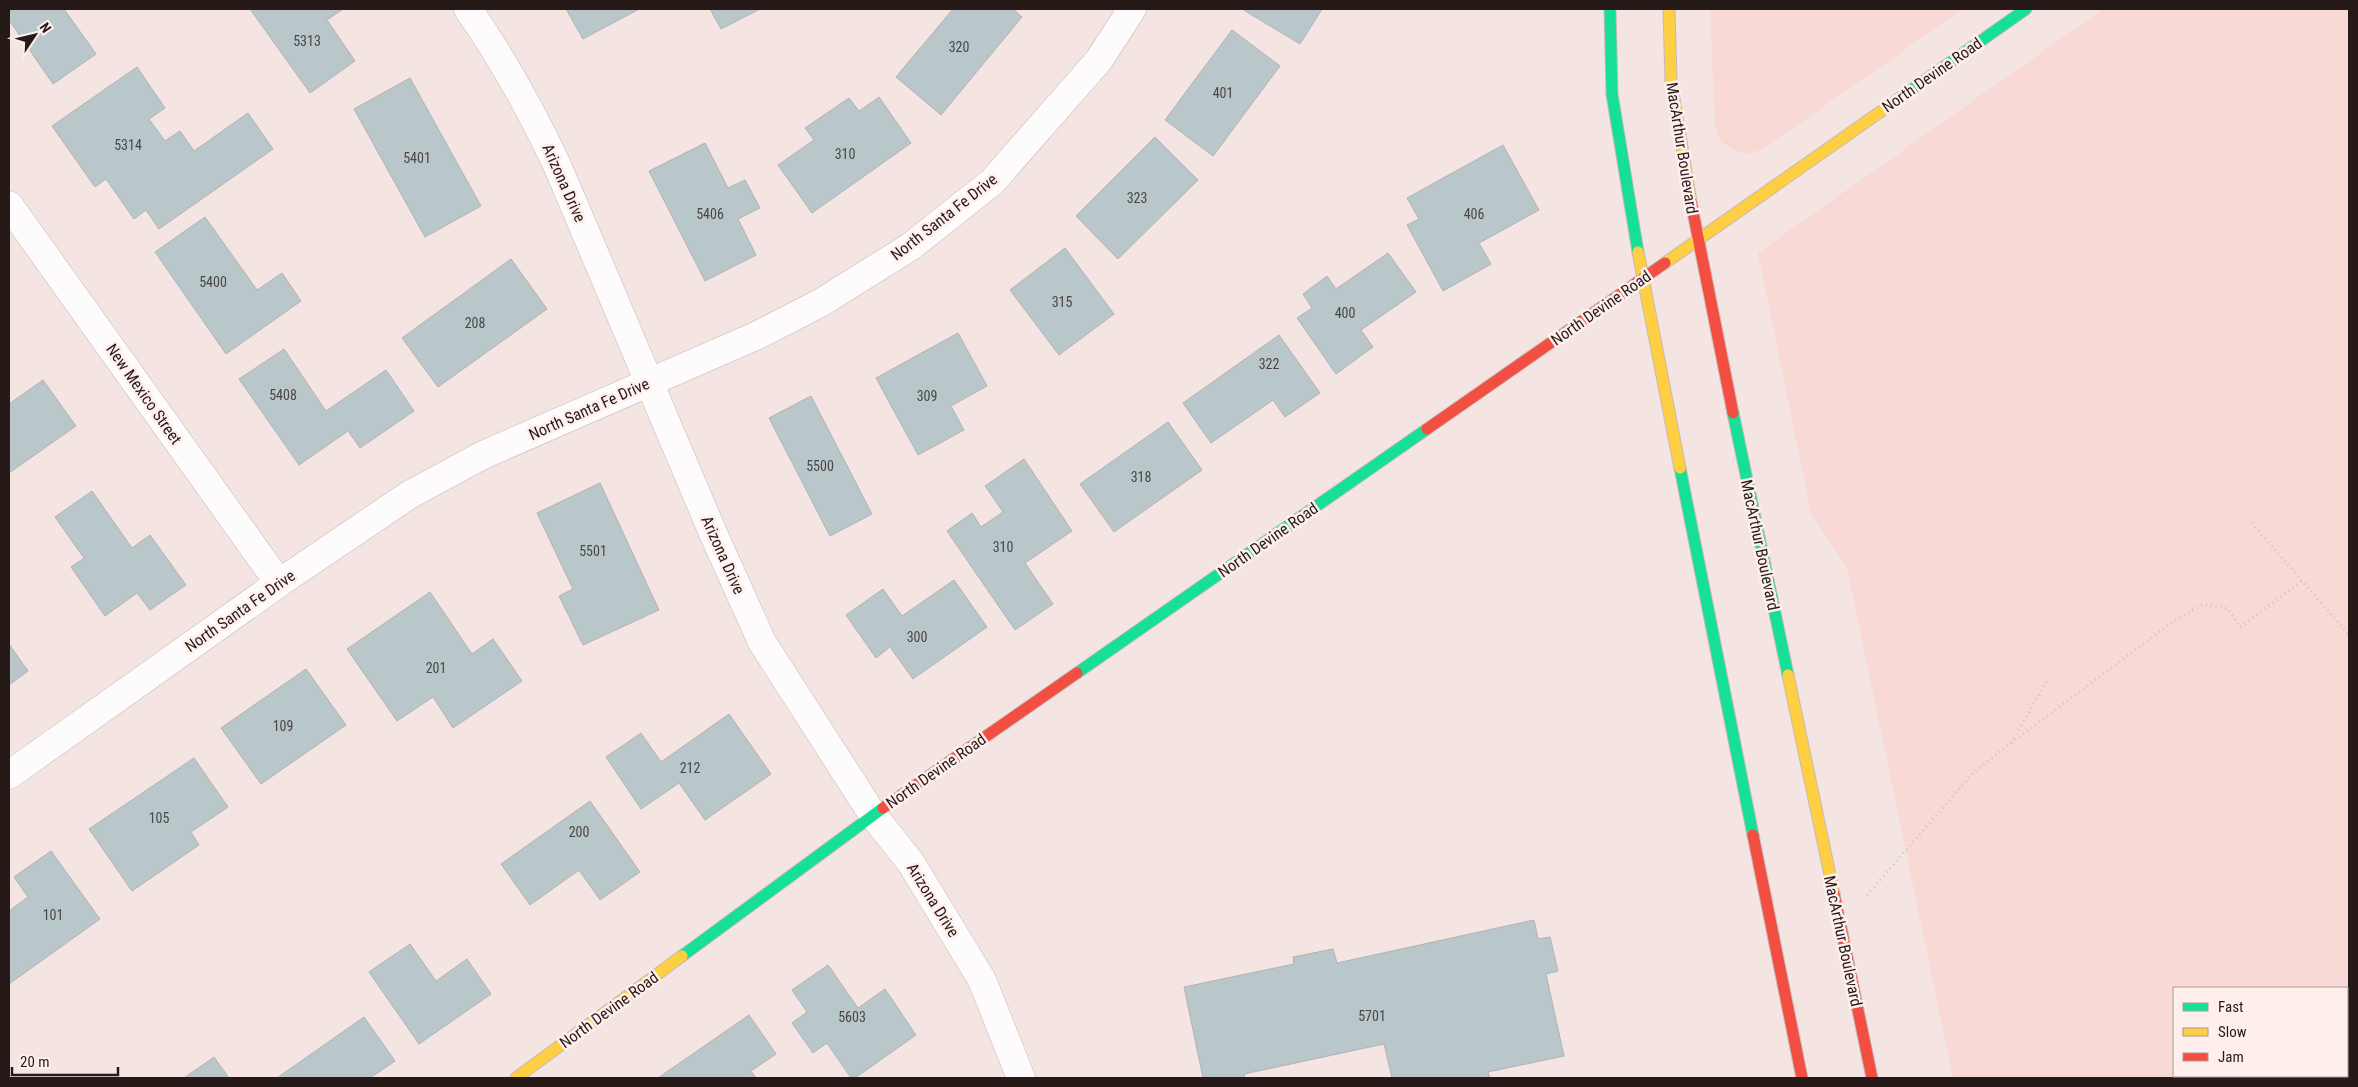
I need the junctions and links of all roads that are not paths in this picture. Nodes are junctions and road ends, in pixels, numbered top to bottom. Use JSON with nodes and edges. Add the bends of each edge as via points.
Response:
{"nodes":[{"id":1,"x":468,"y":9,"type":"edge"},
{"id":2,"x":1132,"y":9,"type":"edge"},
{"id":3,"x":1610,"y":9,"type":"edge"},
{"id":4,"x":1668,"y":9,"type":"edge"},
{"id":5,"x":2026,"y":9,"type":"edge"},
{"id":6,"x":9,"y":204,"type":"edge"},
{"id":7,"x":1697,"y":241,"type":"junction"},
{"id":8,"x":1642,"y":280,"type":"junction"},
{"id":9,"x":650,"y":382,"type":"junction"},
{"id":10,"x":279,"y":583,"type":"junction"},
{"id":11,"x":9,"y":775,"type":"edge"},
{"id":12,"x":873,"y":815,"type":"junction"},
{"id":13,"x":516,"y":1078,"type":"edge"},
{"id":14,"x":1021,"y":1078,"type":"edge"},
{"id":15,"x":1802,"y":1078,"type":"edge"},
{"id":16,"x":1872,"y":1078,"type":"edge"}],
"edges":[{"from":1,"to":9,"type":"street","name":"Arizona Drive","via":[[500,55],[529,107]]},
{"from":2,"to":9,"type":"street","name":"North Santa Fe Drive","via":[[1098,60],[992,182],[910,247],[814,306],[758,335]]},
{"from":3,"to":8,"type":"street","via":[[1612,94]]},
{"from":4,"to":7,"type":"street","name":"MacArthur Boulevard","via":[[1671,81]]},
{"from":5,"to":7,"type":"street","name":"North Devine Road"},
{"from":6,"to":10,"type":"street","name":"New Mexico Street"},
{"from":7,"to":8,"type":"street","name":"North Devine Road"},
{"from":7,"to":16,"type":"street","name":"MacArthur Boulevard"},
{"from":8,"to":12,"type":"street","name":"North Devine Road"},
{"from":8,"to":15,"type":"street"},
{"from":9,"to":10,"type":"street","name":"North Santa Fe Drive","via":[[483,455],[409,495]]},
{"from":9,"to":12,"type":"street","name":"Arizona Drive","via":[[762,642]]},
{"from":10,"to":11,"type":"street","name":"North Santa Fe Drive"},
{"from":12,"to":13,"type":"street","name":"North Devine Road"},
{"from":12,"to":14,"type":"street","name":"Arizona Drive","via":[[911,863],[982,980]]}]}
